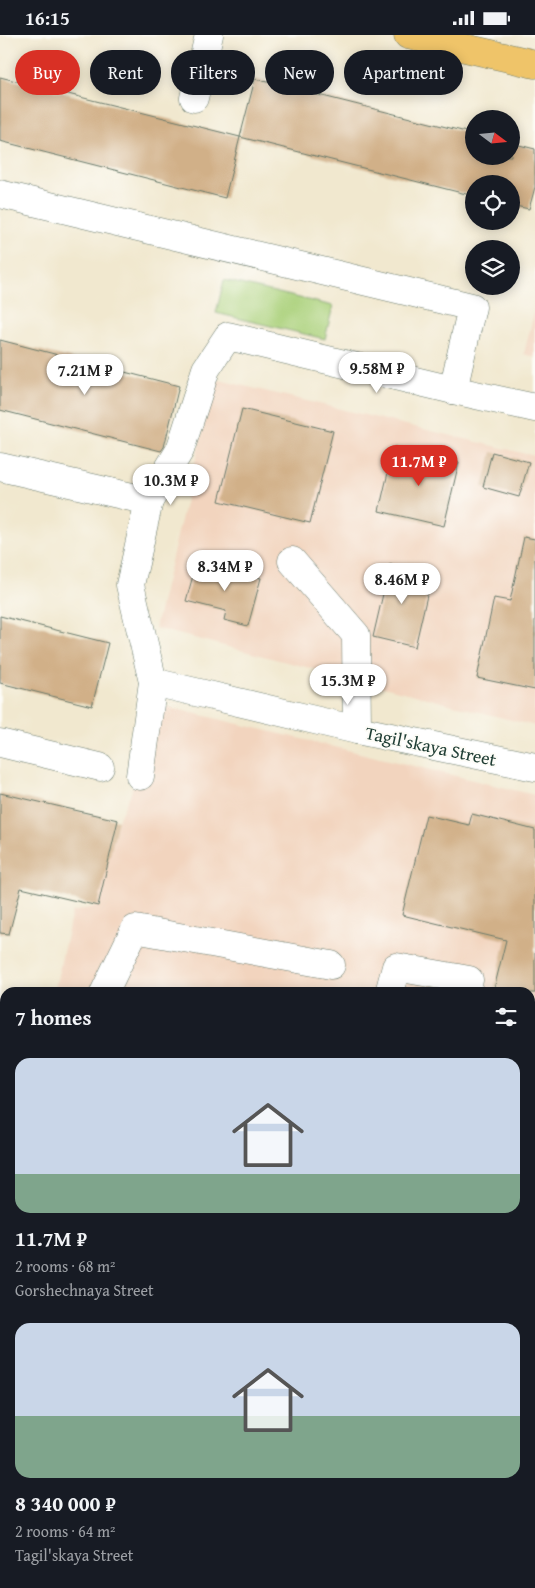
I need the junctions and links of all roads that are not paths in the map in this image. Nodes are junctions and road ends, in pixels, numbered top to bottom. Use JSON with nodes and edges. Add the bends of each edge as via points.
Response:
{"nodes":[{"id":1,"x":209,"y":35,"type":"edge"},
{"id":2,"x":408,"y":35,"type":"edge"},
{"id":3,"x":535,"y":64,"type":"edge"},
{"id":4,"x":194,"y":97,"type":"dead end"},
{"id":5,"x":0,"y":194,"type":"edge"},
{"id":6,"x":453,"y":390,"type":"junction"},
{"id":7,"x":535,"y":408,"type":"edge"},
{"id":8,"x":0,"y":467,"type":"edge"},
{"id":9,"x":149,"y":501,"type":"junction"},
{"id":10,"x":292,"y":561,"type":"dead end"},
{"id":11,"x":153,"y":682,"type":"junction"},
{"id":12,"x":357,"y":730,"type":"junction"},
{"id":13,"x":0,"y":743,"type":"edge"},
{"id":14,"x":100,"y":767,"type":"dead end"},
{"id":15,"x":535,"y":767,"type":"edge"},
{"id":16,"x":140,"y":776,"type":"dead end"},
{"id":17,"x":331,"y":965,"type":"dead end"},
{"id":18,"x":469,"y":980,"type":"dead end"},
{"id":19,"x":107,"y":987,"type":"edge"},
{"id":20,"x":391,"y":987,"type":"edge"}],
"edges":[{"from":1,"to":4,"type":"street"},
{"from":2,"to":3,"type":"main road"},
{"from":5,"to":6,"type":"street","via":[[472,307]]},
{"from":6,"to":7,"type":"street"},
{"from":6,"to":9,"type":"street","via":[[228,336],[206,369],[180,450]]},
{"from":8,"to":9,"type":"street"},
{"from":9,"to":11,"type":"street","via":[[130,585]]},
{"from":10,"to":12,"type":"street","via":[[356,635]]},
{"from":11,"to":12,"type":"street","name":"Tagil'skaya Street"},
{"from":11,"to":16,"type":"street"},
{"from":12,"to":15,"type":"street","name":"Tagil'skaya Street"},
{"from":13,"to":14,"type":"street"},
{"from":17,"to":19,"type":"street","via":[[135,929]]},
{"from":18,"to":20,"type":"street","via":[[396,967]]}]}
